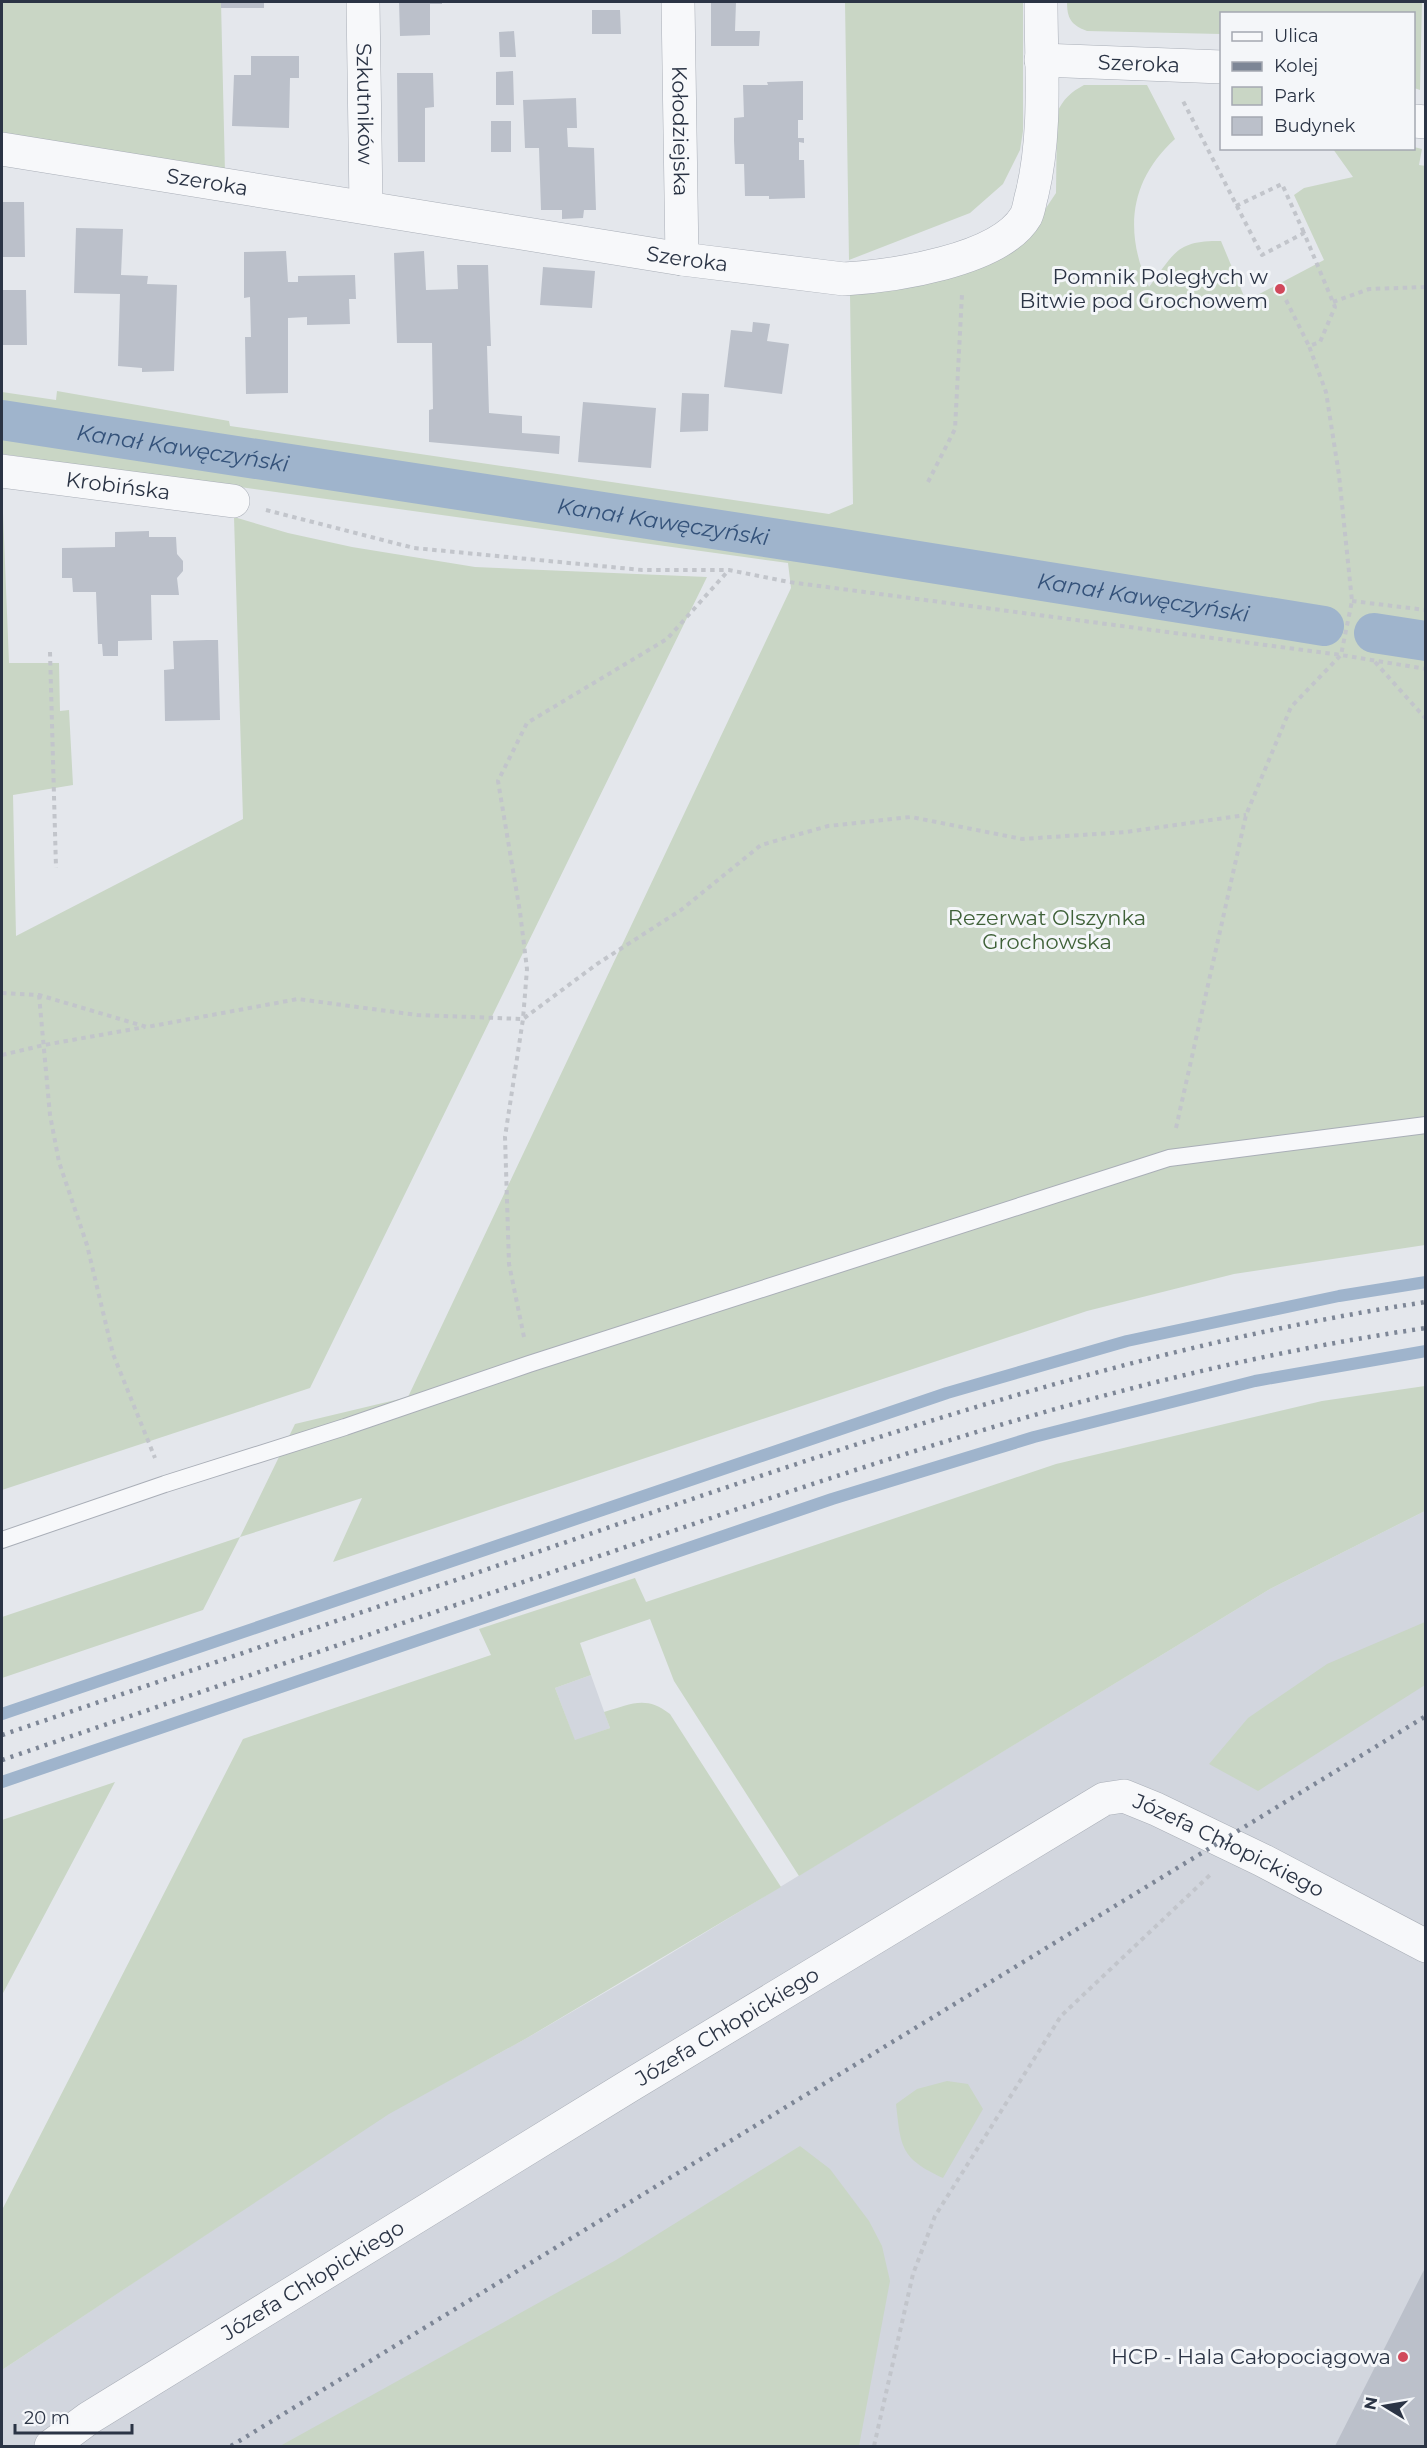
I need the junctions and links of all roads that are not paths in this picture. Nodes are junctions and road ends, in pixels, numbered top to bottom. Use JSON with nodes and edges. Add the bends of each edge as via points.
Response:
{"nodes":[{"id":1,"x":363,"y":2,"type":"edge"},
{"id":2,"x":678,"y":2,"type":"edge"},
{"id":3,"x":1041,"y":2,"type":"edge"},
{"id":4,"x":1041,"y":60,"type":"junction"},
{"id":5,"x":1220,"y":67,"type":"edge"},
{"id":6,"x":2,"y":149,"type":"edge"},
{"id":7,"x":366,"y":207,"type":"junction"},
{"id":8,"x":682,"y":260,"type":"junction"},
{"id":9,"x":2,"y":471,"type":"edge"},
{"id":10,"x":233,"y":501,"type":"road end"},
{"id":11,"x":1425,"y":1125,"type":"edge"},
{"id":12,"x":2,"y":1540,"type":"edge"},
{"id":13,"x":1425,"y":1946,"type":"edge"},
{"id":14,"x":51,"y":2446,"type":"edge"}],
"edges":[{"from":1,"to":7,"type":"street","name":"Szkutników"},
{"from":2,"to":8,"type":"street","name":"Kołodziejska"},
{"from":3,"to":4,"type":"street"},
{"from":4,"to":5,"type":"street","name":"Szeroka"},
{"from":4,"to":8,"type":"street","name":"Szeroka","via":[[1039,159],[1026,216],[999,242],[963,258],[900,273],[844,279]]},
{"from":6,"to":7,"type":"street","name":"Szeroka"},
{"from":7,"to":8,"type":"street","name":"Szeroka"},
{"from":9,"to":10,"type":"street","name":"Krobińska"},
{"from":11,"to":12,"type":"lane","via":[[1169,1158],[529,1364]]},
{"from":13,"to":14,"type":"street","name":"Józefa Chłopickiego","via":[[1239,1848],[1131,1798],[1114,1796],[619,2093],[89,2418]]}]}
